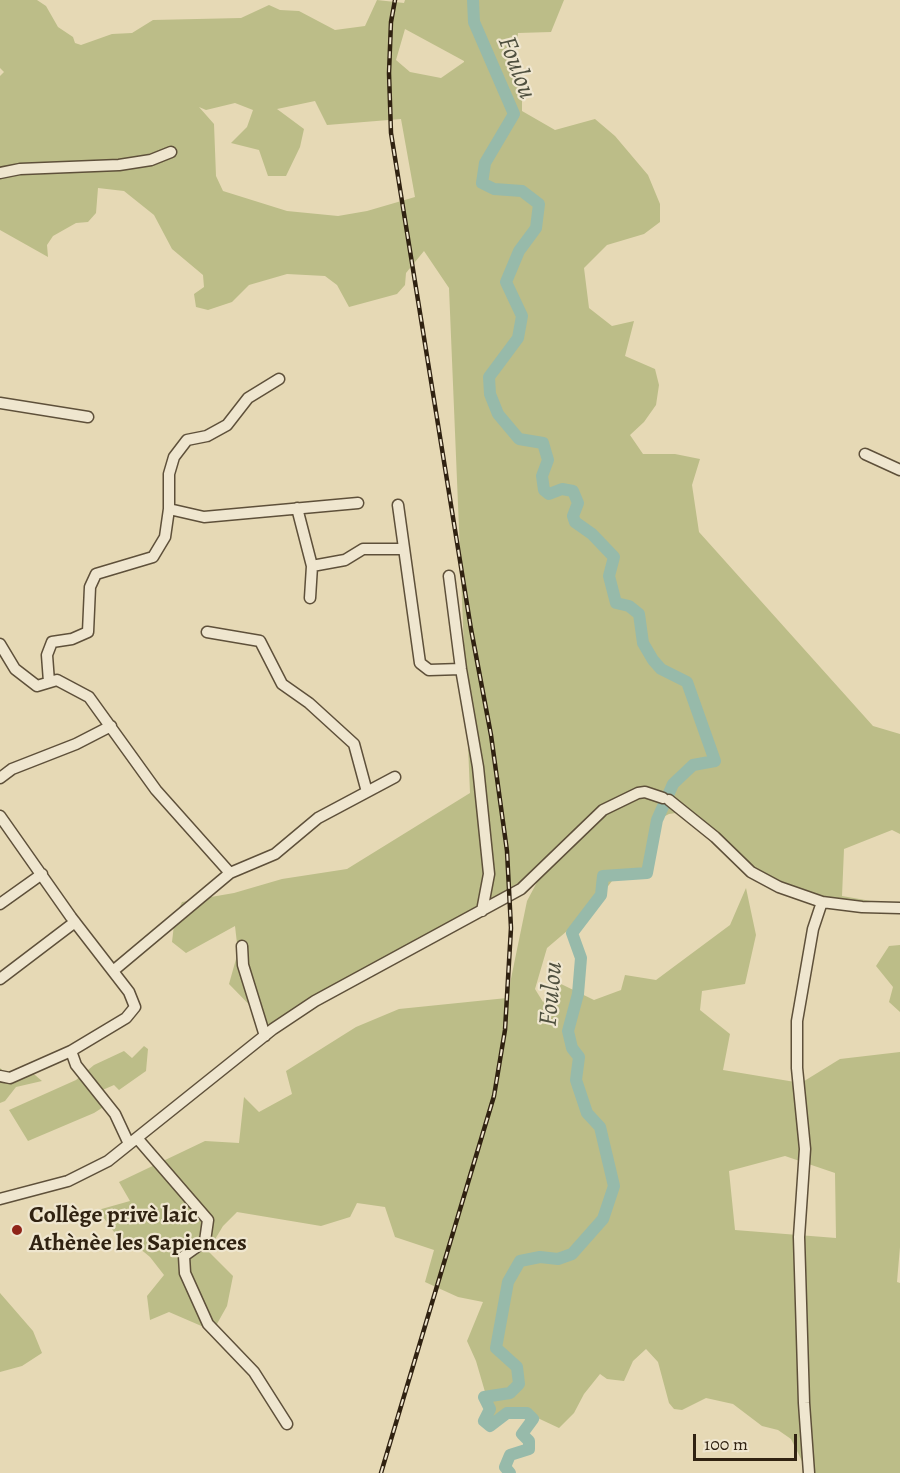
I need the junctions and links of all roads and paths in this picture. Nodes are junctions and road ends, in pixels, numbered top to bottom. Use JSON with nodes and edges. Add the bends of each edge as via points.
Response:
{"nodes":[{"id":1,"x":171,"y":152,"type":"dead end"},
{"id":2,"x":0,"y":173,"type":"edge"},
{"id":3,"x":279,"y":379,"type":"dead end"},
{"id":4,"x":0,"y":403,"type":"edge"},
{"id":5,"x":88,"y":417,"type":"dead end"},
{"id":6,"x":866,"y":454,"type":"dead end"},
{"id":7,"x":900,"y":470,"type":"edge"},
{"id":8,"x":358,"y":503,"type":"dead end"},
{"id":9,"x":398,"y":505,"type":"dead end"},
{"id":10,"x":297,"y":508,"type":"junction"},
{"id":11,"x":169,"y":509,"type":"junction"},
{"id":12,"x":403,"y":549,"type":"junction"},
{"id":13,"x":312,"y":566,"type":"junction"},
{"id":14,"x":449,"y":576,"type":"dead end"},
{"id":15,"x":310,"y":598,"type":"dead end"},
{"id":16,"x":207,"y":632,"type":"dead end"},
{"id":17,"x":0,"y":644,"type":"edge"},
{"id":18,"x":461,"y":669,"type":"junction"},
{"id":19,"x":49,"y":682,"type":"junction"},
{"id":20,"x":111,"y":726,"type":"junction"},
{"id":21,"x":395,"y":777,"type":"dead end"},
{"id":22,"x":0,"y":778,"type":"edge"},
{"id":23,"x":367,"y":792,"type":"junction"},
{"id":24,"x":0,"y":816,"type":"edge"},
{"id":25,"x":230,"y":873,"type":"junction"},
{"id":26,"x":42,"y":874,"type":"junction"},
{"id":27,"x":822,"y":902,"type":"junction"},
{"id":28,"x":0,"y":904,"type":"edge"},
{"id":29,"x":900,"y":908,"type":"edge"},
{"id":30,"x":483,"y":911,"type":"junction"},
{"id":31,"x":75,"y":922,"type":"junction"},
{"id":32,"x":242,"y":946,"type":"dead end"},
{"id":33,"x":113,"y":971,"type":"junction"},
{"id":34,"x":0,"y":980,"type":"edge"},
{"id":35,"x":265,"y":1036,"type":"junction"},
{"id":36,"x":71,"y":1051,"type":"junction"},
{"id":37,"x":0,"y":1076,"type":"edge"},
{"id":38,"x":133,"y":1141,"type":"junction"},
{"id":39,"x":0,"y":1199,"type":"edge"},
{"id":40,"x":287,"y":1424,"type":"dead end"},
{"id":41,"x":809,"y":1473,"type":"edge"}],
"edges":[{"from":1,"to":2,"type":"street","via":[[119,165]]},
{"from":3,"to":11,"type":"street","via":[[248,398],[227,425],[207,436],[187,440],[174,457],[169,474]]},
{"from":4,"to":5,"type":"street"},
{"from":6,"to":7,"type":"street"},
{"from":8,"to":10,"type":"street"},
{"from":9,"to":12,"type":"street"},
{"from":10,"to":11,"type":"street","via":[[204,517]]},
{"from":10,"to":13,"type":"street"},
{"from":11,"to":19,"type":"street","via":[[165,537],[153,557],[96,574],[90,587],[88,632],[52,642],[47,655]]},
{"from":12,"to":13,"type":"street","via":[[363,549],[345,560]]},
{"from":12,"to":18,"type":"street","via":[[420,663],[429,670]]},
{"from":13,"to":15,"type":"street"},
{"from":14,"to":18,"type":"street"},
{"from":16,"to":23,"type":"street","via":[[260,640],[282,684],[354,744]]},
{"from":17,"to":19,"type":"street","via":[[15,669],[37,686]]},
{"from":18,"to":30,"type":"street","via":[[478,767],[489,874]]},
{"from":19,"to":20,"type":"street","via":[[57,680],[89,697]]},
{"from":20,"to":22,"type":"street","via":[[12,769]]},
{"from":20,"to":25,"type":"street","via":[[156,790]]},
{"from":21,"to":23,"type":"street"},
{"from":23,"to":25,"type":"street","via":[[318,818],[275,854]]},
{"from":24,"to":26,"type":"street"},
{"from":25,"to":33,"type":"street"},
{"from":26,"to":28,"type":"street"},
{"from":26,"to":31,"type":"street"},
{"from":27,"to":29,"type":"street"},
{"from":27,"to":30,"type":"street","via":[[751,872],[715,837],[666,799],[638,793],[603,810],[521,889]]},
{"from":27,"to":41,"type":"street","via":[[813,929],[796,1022],[805,1149],[799,1237]]},
{"from":30,"to":35,"type":"street","via":[[315,1000]]},
{"from":31,"to":33,"type":"street"},
{"from":31,"to":34,"type":"street"},
{"from":32,"to":35,"type":"street","via":[[243,965]]},
{"from":33,"to":36,"type":"street","via":[[135,1007],[126,1018]]},
{"from":35,"to":38,"type":"street"},
{"from":36,"to":37,"type":"street","via":[[10,1078]]},
{"from":36,"to":38,"type":"street","via":[[81,1074]]},
{"from":38,"to":39,"type":"street","via":[[108,1161],[68,1181]]},
{"from":38,"to":40,"type":"street","via":[[208,1220],[205,1241],[184,1256],[185,1273],[208,1324],[255,1372]]}]}
